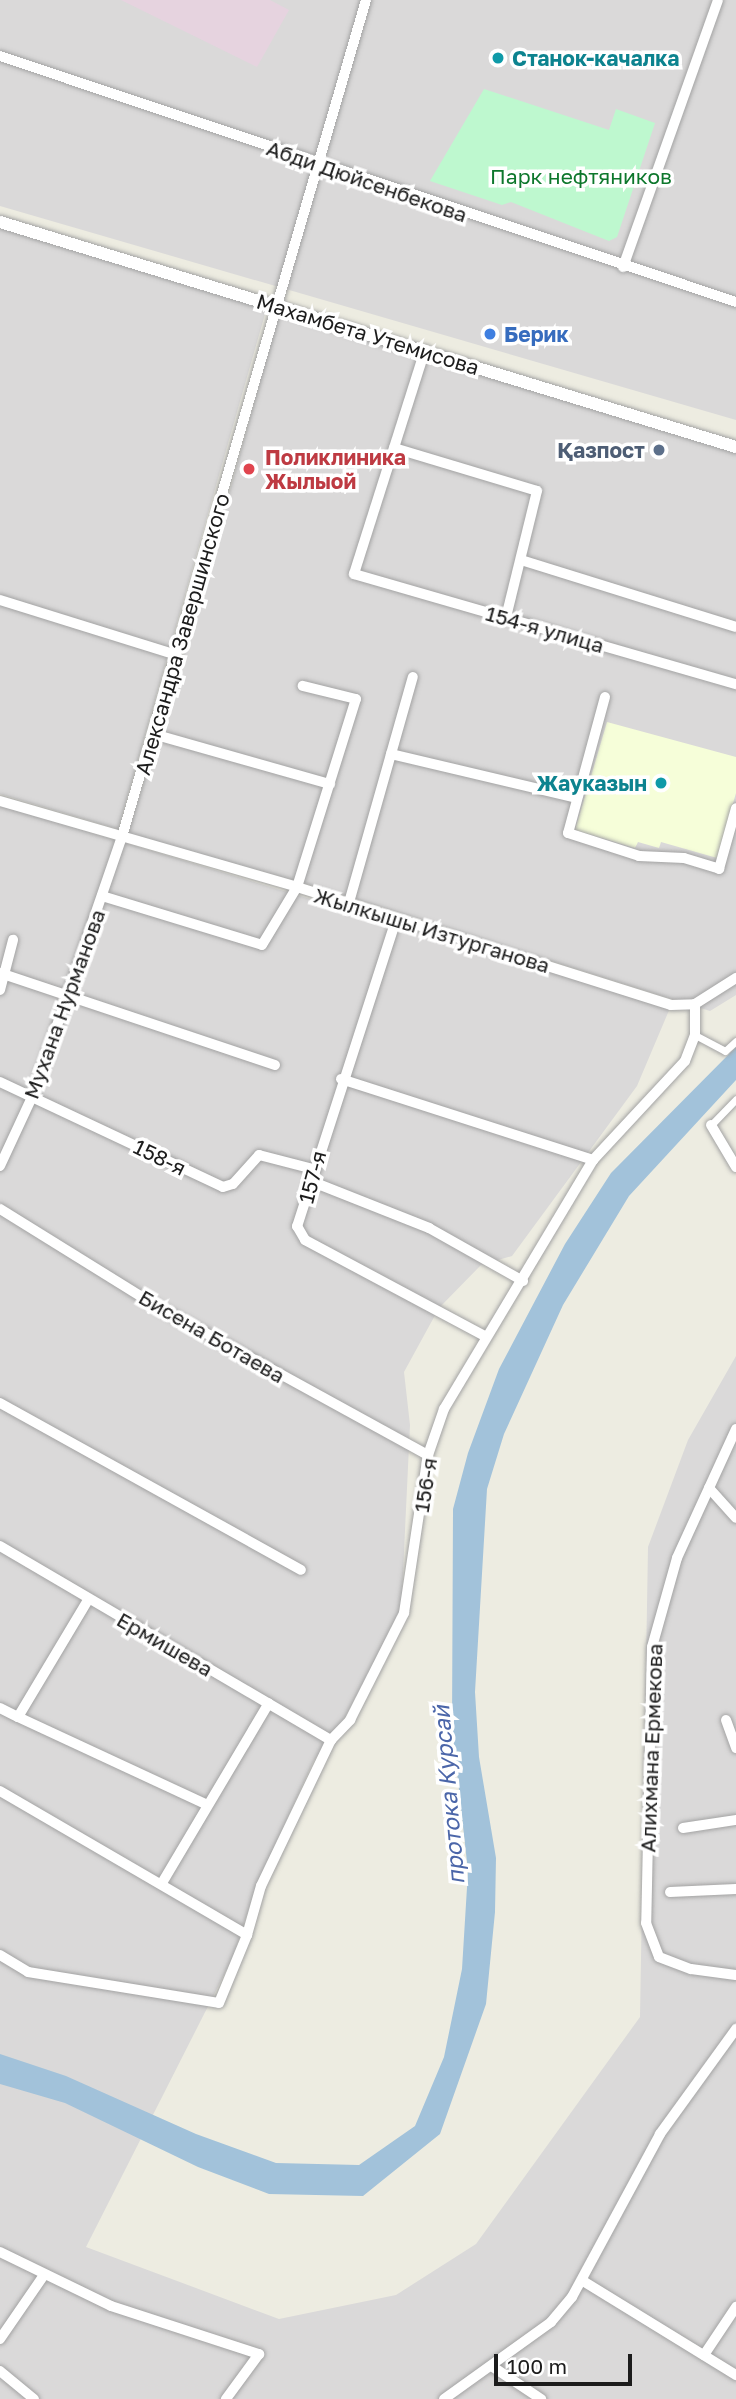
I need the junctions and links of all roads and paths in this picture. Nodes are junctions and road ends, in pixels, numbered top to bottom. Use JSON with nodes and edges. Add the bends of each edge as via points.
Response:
{"nodes":[{"id":1,"x":366,"y":0,"type":"edge"},
{"id":2,"x":718,"y":0,"type":"edge"},
{"id":3,"x":0,"y":56,"type":"edge"},
{"id":4,"x":321,"y":165,"type":"junction"},
{"id":5,"x":0,"y":222,"type":"edge"},
{"id":6,"x":623,"y":267,"type":"junction"},
{"id":7,"x":736,"y":302,"type":"edge"},
{"id":8,"x":276,"y":307,"type":"junction"},
{"id":9,"x":425,"y":349,"type":"junction"},
{"id":10,"x":735,"y":444,"type":"edge"},
{"id":11,"x":394,"y":448,"type":"junction"},
{"id":12,"x":521,"y":560,"type":"junction"},
{"id":13,"x":0,"y":600,"type":"edge"},
{"id":14,"x":506,"y":617,"type":"junction"},
{"id":15,"x":736,"y":627,"type":"edge"},
{"id":16,"x":177,"y":655,"type":"junction"},
{"id":17,"x":412,"y":677,"type":"dead end"},
{"id":18,"x":736,"y":684,"type":"edge"},
{"id":19,"x":303,"y":685,"type":"dead end"},
{"id":20,"x":605,"y":697,"type":"dead end"},
{"id":21,"x":153,"y":734,"type":"junction"},
{"id":22,"x":391,"y":754,"type":"junction"},
{"id":23,"x":330,"y":784,"type":"junction"},
{"id":24,"x":577,"y":799,"type":"junction"},
{"id":25,"x":0,"y":801,"type":"edge"},
{"id":26,"x":736,"y":808,"type":"edge"},
{"id":27,"x":121,"y":840,"type":"junction"},
{"id":28,"x":297,"y":887,"type":"junction"},
{"id":29,"x":102,"y":896,"type":"junction"},
{"id":30,"x":348,"y":906,"type":"junction"},
{"id":31,"x":396,"y":920,"type":"junction"},
{"id":32,"x":13,"y":940,"type":"dead end"},
{"id":33,"x":3,"y":974,"type":"edge"},
{"id":34,"x":736,"y":978,"type":"edge"},
{"id":35,"x":0,"y":990,"type":"edge"},
{"id":36,"x":68,"y":995,"type":"junction"},
{"id":37,"x":695,"y":1004,"type":"junction"},
{"id":38,"x":695,"y":1035,"type":"junction"},
{"id":39,"x":736,"y":1041,"type":"edge"},
{"id":40,"x":275,"y":1065,"type":"dead end"},
{"id":41,"x":341,"y":1079,"type":"junction"},
{"id":42,"x":0,"y":1082,"type":"edge"},
{"id":43,"x":33,"y":1095,"type":"junction"},
{"id":44,"x":736,"y":1099,"type":"edge"},
{"id":45,"x":711,"y":1125,"type":"joint"},
{"id":46,"x":593,"y":1160,"type":"junction"},
{"id":47,"x":0,"y":1166,"type":"edge"},
{"id":48,"x":736,"y":1167,"type":"edge"},
{"id":49,"x":313,"y":1169,"type":"junction"},
{"id":50,"x":313,"y":1182,"type":"junction"},
{"id":51,"x":0,"y":1209,"type":"edge"},
{"id":52,"x":523,"y":1281,"type":"junction"},
{"id":53,"x":485,"y":1336,"type":"junction"},
{"id":54,"x":0,"y":1403,"type":"edge"},
{"id":55,"x":736,"y":1430,"type":"edge"},
{"id":56,"x":428,"y":1455,"type":"junction"},
{"id":57,"x":709,"y":1488,"type":"junction"},
{"id":58,"x":736,"y":1518,"type":"edge"},
{"id":59,"x":0,"y":1546,"type":"edge"},
{"id":60,"x":301,"y":1570,"type":"dead end"},
{"id":61,"x":88,"y":1600,"type":"junction"},
{"id":62,"x":269,"y":1703,"type":"junction"},
{"id":63,"x":0,"y":1708,"type":"edge"},
{"id":64,"x":18,"y":1717,"type":"junction"},
{"id":65,"x":726,"y":1720,"type":"dead end"},
{"id":66,"x":331,"y":1740,"type":"junction"},
{"id":67,"x":736,"y":1748,"type":"edge"},
{"id":68,"x":0,"y":1791,"type":"edge"},
{"id":69,"x":208,"y":1805,"type":"junction"},
{"id":70,"x":736,"y":1820,"type":"edge"},
{"id":71,"x":683,"y":1828,"type":"dead end"},
{"id":72,"x":162,"y":1883,"type":"junction"},
{"id":73,"x":736,"y":1889,"type":"edge"},
{"id":74,"x":670,"y":1892,"type":"dead end"},
{"id":75,"x":247,"y":1935,"type":"junction"},
{"id":76,"x":0,"y":1955,"type":"edge"},
{"id":77,"x":736,"y":1975,"type":"edge"},
{"id":78,"x":736,"y":2029,"type":"edge"},
{"id":79,"x":0,"y":2252,"type":"edge"},
{"id":80,"x":44,"y":2275,"type":"junction"},
{"id":81,"x":583,"y":2281,"type":"junction"},
{"id":82,"x":736,"y":2307,"type":"edge"},
{"id":83,"x":0,"y":2339,"type":"edge"},
{"id":84,"x":704,"y":2355,"type":"junction"},
{"id":85,"x":493,"y":2367,"type":"junction"},
{"id":86,"x":0,"y":2371,"type":"edge"},
{"id":87,"x":736,"y":2375,"type":"edge"},
{"id":88,"x":34,"y":2399,"type":"edge"},
{"id":89,"x":226,"y":2399,"type":"edge"},
{"id":90,"x":444,"y":2399,"type":"edge"},
{"id":91,"x":541,"y":2399,"type":"edge"}],
"edges":[{"from":1,"to":4,"type":"street","name":"Александра Завершинского"},
{"from":2,"to":6,"type":"street"},
{"from":3,"to":4,"type":"street","name":"Абди Дюйсенбекова"},
{"from":4,"to":6,"type":"street","name":"Абди Дюйсенбекова"},
{"from":4,"to":8,"type":"street","name":"Александра Завершинского"},
{"from":5,"to":8,"type":"street","name":"Махамбета Утемисова"},
{"from":6,"to":7,"type":"street","name":"Абди Дюйсенбекова"},
{"from":8,"to":9,"type":"street","name":"Махамбета Утемисова"},
{"from":8,"to":16,"type":"street","name":"Александра Завершинского"},
{"from":9,"to":10,"type":"street","name":"Махамбета Утемисова"},
{"from":9,"to":11,"type":"street"},
{"from":11,"to":12,"type":"street","via":[[537,491]]},
{"from":11,"to":14,"type":"street","name":"154-я улица","via":[[354,574]]},
{"from":12,"to":14,"type":"street"},
{"from":12,"to":15,"type":"street"},
{"from":13,"to":16,"type":"street"},
{"from":14,"to":18,"type":"street","name":"154-я улица"},
{"from":16,"to":21,"type":"street","name":"Александра Завершинского"},
{"from":17,"to":22,"type":"street"},
{"from":19,"to":23,"type":"street","via":[[356,699]]},
{"from":20,"to":24,"type":"street"},
{"from":21,"to":23,"type":"street"},
{"from":21,"to":27,"type":"street","name":"Александра Завершинского"},
{"from":22,"to":24,"type":"street"},
{"from":22,"to":30,"type":"street"},
{"from":23,"to":28,"type":"street"},
{"from":24,"to":26,"type":"street","via":[[568,833],[639,856],[684,858],[719,869]]},
{"from":25,"to":27,"type":"street","name":"Жылкышы Изтурганова"},
{"from":27,"to":28,"type":"street","name":"Жылкышы Изтурганова"},
{"from":27,"to":29,"type":"street","name":"Мухана Нурманова"},
{"from":28,"to":29,"type":"street","via":[[262,945]]},
{"from":28,"to":30,"type":"street","name":"Жылкышы Изтурганова"},
{"from":29,"to":36,"type":"street","name":"Мухана Нурманова"},
{"from":30,"to":31,"type":"street","name":"Жылкышы Изтурганова"},
{"from":31,"to":37,"type":"street","name":"Жылкышы Изтурганова","via":[[671,1005]]},
{"from":31,"to":41,"type":"street","name":"157-я"},
{"from":32,"to":33,"type":"street"},
{"from":33,"to":35,"type":"street"},
{"from":33,"to":36,"type":"street"},
{"from":34,"to":37,"type":"street"},
{"from":36,"to":40,"type":"street"},
{"from":36,"to":43,"type":"street","name":"Мухана Нурманова"},
{"from":37,"to":38,"type":"street","name":"156-я"},
{"from":38,"to":39,"type":"street","via":[[725,1051]]},
{"from":38,"to":46,"type":"street","name":"156-я","via":[[685,1061]]},
{"from":41,"to":46,"type":"street"},
{"from":41,"to":49,"type":"street","name":"157-я"},
{"from":42,"to":43,"type":"street","name":"158-я"},
{"from":43,"to":47,"type":"street","name":"Мухана Нурманова"},
{"from":43,"to":49,"type":"street","name":"158-я","via":[[223,1187],[233,1184],[259,1155]]},
{"from":44,"to":45,"type":"street"},
{"from":45,"to":48,"type":"street"},
{"from":46,"to":52,"type":"street","name":"156-я"},
{"from":49,"to":50,"type":"street","name":"157-я"},
{"from":50,"to":52,"type":"street","via":[[429,1228]]},
{"from":50,"to":53,"type":"street","name":"157-я","via":[[297,1226],[305,1240]]},
{"from":51,"to":56,"type":"street","name":"Бисена Ботаева","via":[[153,1304]]},
{"from":52,"to":53,"type":"street","name":"156-я"},
{"from":53,"to":56,"type":"street","name":"156-я","via":[[444,1409]]},
{"from":54,"to":60,"type":"street"},
{"from":55,"to":57,"type":"street","name":"Алихмана Ермекова"},
{"from":56,"to":66,"type":"street","name":"156-я","via":[[404,1613],[350,1720]]},
{"from":57,"to":58,"type":"street"},
{"from":57,"to":77,"type":"street","name":"Алихмана Ермекова","via":[[673,1570],[652,1647],[646,1923],[659,1957],[691,1969]]},
{"from":59,"to":61,"type":"street","name":"Ермишева"},
{"from":61,"to":62,"type":"street","name":"Ермишева"},
{"from":61,"to":64,"type":"street"},
{"from":62,"to":66,"type":"street","name":"Ермишева"},
{"from":62,"to":69,"type":"street"},
{"from":63,"to":64,"type":"street"},
{"from":64,"to":69,"type":"street"},
{"from":65,"to":67,"type":"street"},
{"from":66,"to":75,"type":"street","name":"156-я","via":[[261,1886]]},
{"from":68,"to":72,"type":"street"},
{"from":69,"to":72,"type":"street"},
{"from":70,"to":71,"type":"street"},
{"from":72,"to":75,"type":"street"},
{"from":73,"to":74,"type":"street"},
{"from":75,"to":76,"type":"street","name":"156-я","via":[[219,2003],[28,1972]]},
{"from":78,"to":81,"type":"street","via":[[660,2134]]},
{"from":79,"to":80,"type":"street"},
{"from":80,"to":83,"type":"street"},
{"from":80,"to":89,"type":"street","via":[[111,2306],[259,2354]]},
{"from":81,"to":84,"type":"street"},
{"from":81,"to":85,"type":"street","via":[[551,2322]]},
{"from":82,"to":84,"type":"street"},
{"from":84,"to":87,"type":"street"},
{"from":85,"to":90,"type":"street"},
{"from":85,"to":91,"type":"street"},
{"from":86,"to":88,"type":"street"}]}
